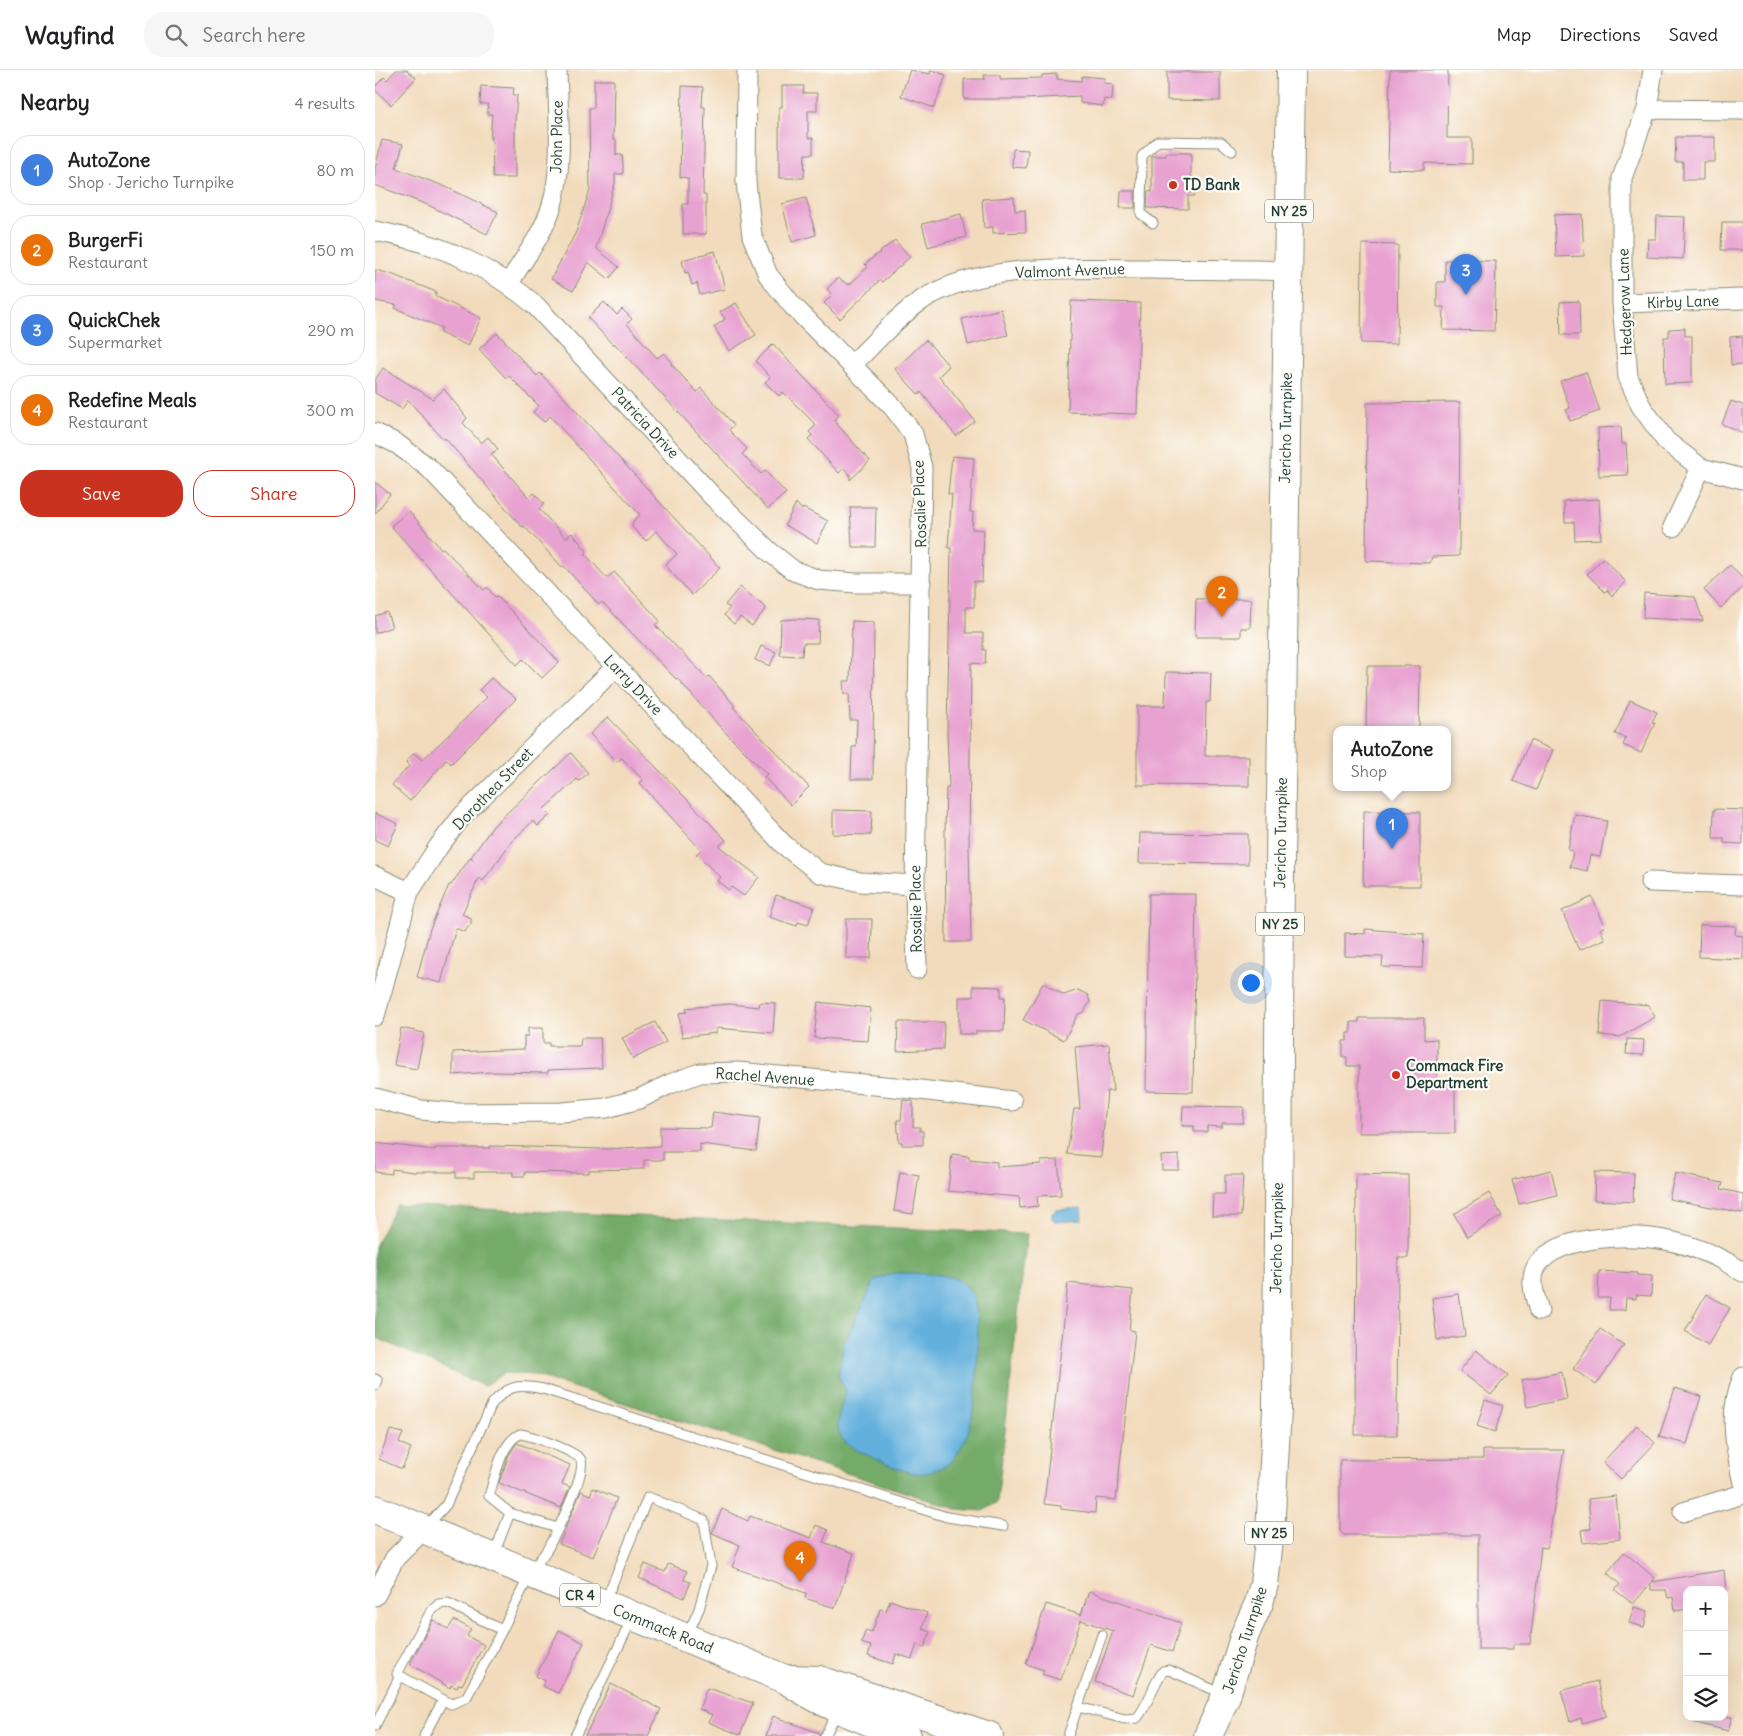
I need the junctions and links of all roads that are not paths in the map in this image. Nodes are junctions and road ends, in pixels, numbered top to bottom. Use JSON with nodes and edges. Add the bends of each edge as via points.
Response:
{"nodes":[{"id":1,"x":557,"y":70,"type":"edge"},
{"id":2,"x":747,"y":70,"type":"edge"},
{"id":3,"x":1291,"y":70,"type":"edge"},
{"id":4,"x":1653,"y":70,"type":"edge"},
{"id":5,"x":1647,"y":109,"type":"junction"},
{"id":6,"x":1743,"y":110,"type":"edge"},
{"id":7,"x":1232,"y":151,"type":"dead end"},
{"id":8,"x":1153,"y":222,"type":"dead end"},
{"id":9,"x":375,"y":231,"type":"edge"},
{"id":10,"x":1288,"y":271,"type":"junction"},
{"id":11,"x":509,"y":283,"type":"junction"},
{"id":12,"x":1743,"y":299,"type":"edge"},
{"id":13,"x":1622,"y":303,"type":"junction"},
{"id":14,"x":852,"y":364,"type":"junction"},
{"id":15,"x":375,"y":433,"type":"edge"},
{"id":16,"x":1701,"y":468,"type":"junction"},
{"id":17,"x":1743,"y":479,"type":"edge"},
{"id":18,"x":1673,"y":527,"type":"dead end"},
{"id":19,"x":921,"y":583,"type":"junction"},
{"id":20,"x":615,"y":668,"type":"junction"},
{"id":21,"x":375,"y":876,"type":"edge"},
{"id":22,"x":1650,"y":882,"type":"dead end"},
{"id":23,"x":915,"y":885,"type":"junction"},
{"id":24,"x":1743,"y":885,"type":"edge"},
{"id":25,"x":409,"y":892,"type":"junction"},
{"id":26,"x":917,"y":969,"type":"dead end"},
{"id":27,"x":375,"y":1016,"type":"edge"},
{"id":28,"x":375,"y":1098,"type":"edge"},
{"id":29,"x":1012,"y":1101,"type":"dead end"},
{"id":30,"x":1743,"y":1272,"type":"edge"},
{"id":31,"x":1539,"y":1311,"type":"dead end"},
{"id":32,"x":1743,"y":1377,"type":"edge"},
{"id":33,"x":375,"y":1379,"type":"edge"},
{"id":34,"x":375,"y":1385,"type":"edge"},
{"id":35,"x":1743,"y":1483,"type":"edge"},
{"id":36,"x":1743,"y":1494,"type":"edge"},
{"id":37,"x":375,"y":1508,"type":"edge"},
{"id":38,"x":510,"y":1512,"type":"junction"},
{"id":39,"x":1683,"y":1512,"type":"dead end"},
{"id":40,"x":1003,"y":1526,"type":"dead end"},
{"id":41,"x":557,"y":1528,"type":"junction"},
{"id":42,"x":423,"y":1530,"type":"junction"},
{"id":43,"x":492,"y":1558,"type":"junction"},
{"id":44,"x":530,"y":1574,"type":"junction"},
{"id":45,"x":375,"y":1596,"type":"edge"},
{"id":46,"x":603,"y":1605,"type":"junction"},
{"id":47,"x":634,"y":1617,"type":"junction"},
{"id":48,"x":502,"y":1630,"type":"junction"},
{"id":49,"x":1102,"y":1635,"type":"dead end"},
{"id":50,"x":686,"y":1639,"type":"junction"},
{"id":51,"x":399,"y":1676,"type":"junction"},
{"id":52,"x":785,"y":1679,"type":"junction"},
{"id":53,"x":1227,"y":1696,"type":"junction"},
{"id":54,"x":443,"y":1700,"type":"junction"},
{"id":55,"x":1078,"y":1706,"type":"junction"},
{"id":56,"x":838,"y":1709,"type":"junction"},
{"id":57,"x":375,"y":1726,"type":"edge"},
{"id":58,"x":424,"y":1736,"type":"edge"},
{"id":59,"x":575,"y":1736,"type":"edge"},
{"id":60,"x":825,"y":1736,"type":"edge"},
{"id":61,"x":907,"y":1736,"type":"edge"},
{"id":62,"x":989,"y":1736,"type":"edge"},
{"id":63,"x":1068,"y":1736,"type":"edge"},
{"id":64,"x":1208,"y":1736,"type":"edge"}],
"edges":[{"from":1,"to":11,"type":"street","name":"John Place","via":[[558,174],[552,205],[540,232]]},
{"from":2,"to":14,"type":"street","name":"Rosalie Place","via":[[746,182],[752,236],[768,275],[785,298]]},
{"from":3,"to":10,"type":"main road","name":"Jericho Turnpike","number":"NY 25"},
{"from":4,"to":5,"type":"street","name":"Hedgerow Lane"},
{"from":5,"to":6,"type":"street"},
{"from":5,"to":13,"type":"street","name":"Hedgerow Lane","via":[[1622,178]]},
{"from":7,"to":8,"type":"lane","via":[[1221,142],[1158,141],[1142,156],[1141,214]]},
{"from":9,"to":11,"type":"street","name":"Patricia Drive","via":[[433,245],[468,259]]},
{"from":10,"to":14,"type":"street","name":"Valmont Avenue","via":[[1052,269],[963,282],[923,300]]},
{"from":10,"to":53,"type":"main road","name":"Jericho Turnpike","number":"NY 25","via":[[1277,1410],[1264,1584]]},
{"from":11,"to":19,"type":"street","name":"Patricia Drive","via":[[537,306],[714,498],[794,571],[819,580]]},
{"from":12,"to":13,"type":"street","name":"Kirby Lane"},
{"from":13,"to":16,"type":"street","name":"Hedgerow Lane","via":[[1628,377],[1641,406],[1666,441]]},
{"from":14,"to":19,"type":"street","name":"Rosalie Place","via":[[913,434],[922,467]]},
{"from":15,"to":20,"type":"street","name":"Larry Drive","via":[[397,444],[429,468]]},
{"from":16,"to":17,"type":"street","name":"Hedgerow Lane"},
{"from":16,"to":18,"type":"street"},
{"from":19,"to":23,"type":"street","name":"Rosalie Place"},
{"from":20,"to":23,"type":"street","name":"Larry Drive","via":[[785,845],[819,873],[861,882]]},
{"from":20,"to":25,"type":"street","name":"Dorothea Street","via":[[463,815]]},
{"from":21,"to":25,"type":"street"},
{"from":22,"to":24,"type":"street"},
{"from":23,"to":26,"type":"street","name":"Rosalie Place"},
{"from":25,"to":27,"type":"street","name":"Dorothea Street"},
{"from":28,"to":29,"type":"street","name":"Rachel Avenue","via":[[421,1110],[457,1113],[562,1112],[605,1108],[639,1099],[700,1073],[738,1072]]},
{"from":30,"to":31,"type":"street","via":[[1697,1249],[1665,1240],[1629,1237],[1579,1241],[1555,1250],[1538,1264],[1532,1287]]},
{"from":32,"to":35,"type":"street","via":[[1735,1410],[1734,1444]]},
{"from":33,"to":34,"type":"lane"},
{"from":36,"to":39,"type":"street"},
{"from":37,"to":42,"type":"main road","name":"Commack Road","number":"CR 4"},
{"from":38,"to":41,"type":"lane"},
{"from":38,"to":41,"type":"lane","via":[[489,1496],[511,1438],[525,1434],[579,1456],[582,1462],[571,1502]]},
{"from":38,"to":43,"type":"lane"},
{"from":40,"to":42,"type":"lane","via":[[947,1517],[523,1385],[503,1391],[492,1404],[446,1505]]},
{"from":41,"to":44,"type":"lane"},
{"from":42,"to":43,"type":"main road","name":"Commack Road","number":"CR 4"},
{"from":42,"to":45,"type":"street","via":[[395,1558]]},
{"from":43,"to":44,"type":"main road","name":"Commack Road","number":"CR 4"},
{"from":44,"to":46,"type":"main road","name":"Commack Road","number":"CR 4"},
{"from":44,"to":48,"type":"lane"},
{"from":46,"to":47,"type":"main road","name":"Commack Road","number":"CR 4"},
{"from":46,"to":50,"type":"lane","via":[[648,1498],[704,1520],[711,1566],[699,1609]]},
{"from":47,"to":50,"type":"main road","name":"Commack Road","number":"CR 4"},
{"from":47,"to":59,"type":"lane"},
{"from":48,"to":51,"type":"lane","via":[[448,1603],[439,1604],[431,1611],[397,1674]]},
{"from":48,"to":54,"type":"lane","via":[[466,1698],[451,1704]]},
{"from":49,"to":55,"type":"lane"},
{"from":50,"to":52,"type":"main road","name":"Commack Road","number":"CR 4"},
{"from":51,"to":54,"type":"lane"},
{"from":51,"to":57,"type":"lane"},
{"from":52,"to":56,"type":"main road","name":"Commack Road","number":"CR 4"},
{"from":52,"to":62,"type":"main road","name":"Commack Road","number":"CR 4","via":[[819,1680]]},
{"from":53,"to":55,"type":"lane","via":[[1169,1670],[1157,1679],[1147,1706],[1137,1718],[1125,1719]]},
{"from":53,"to":64,"type":"main road","name":"Jericho Turnpike","number":"NY 25"},
{"from":54,"to":58,"type":"lane"},
{"from":55,"to":63,"type":"lane"},
{"from":56,"to":60,"type":"lane"},
{"from":56,"to":61,"type":"main road","name":"Commack Road","number":"CR 4"}]}
